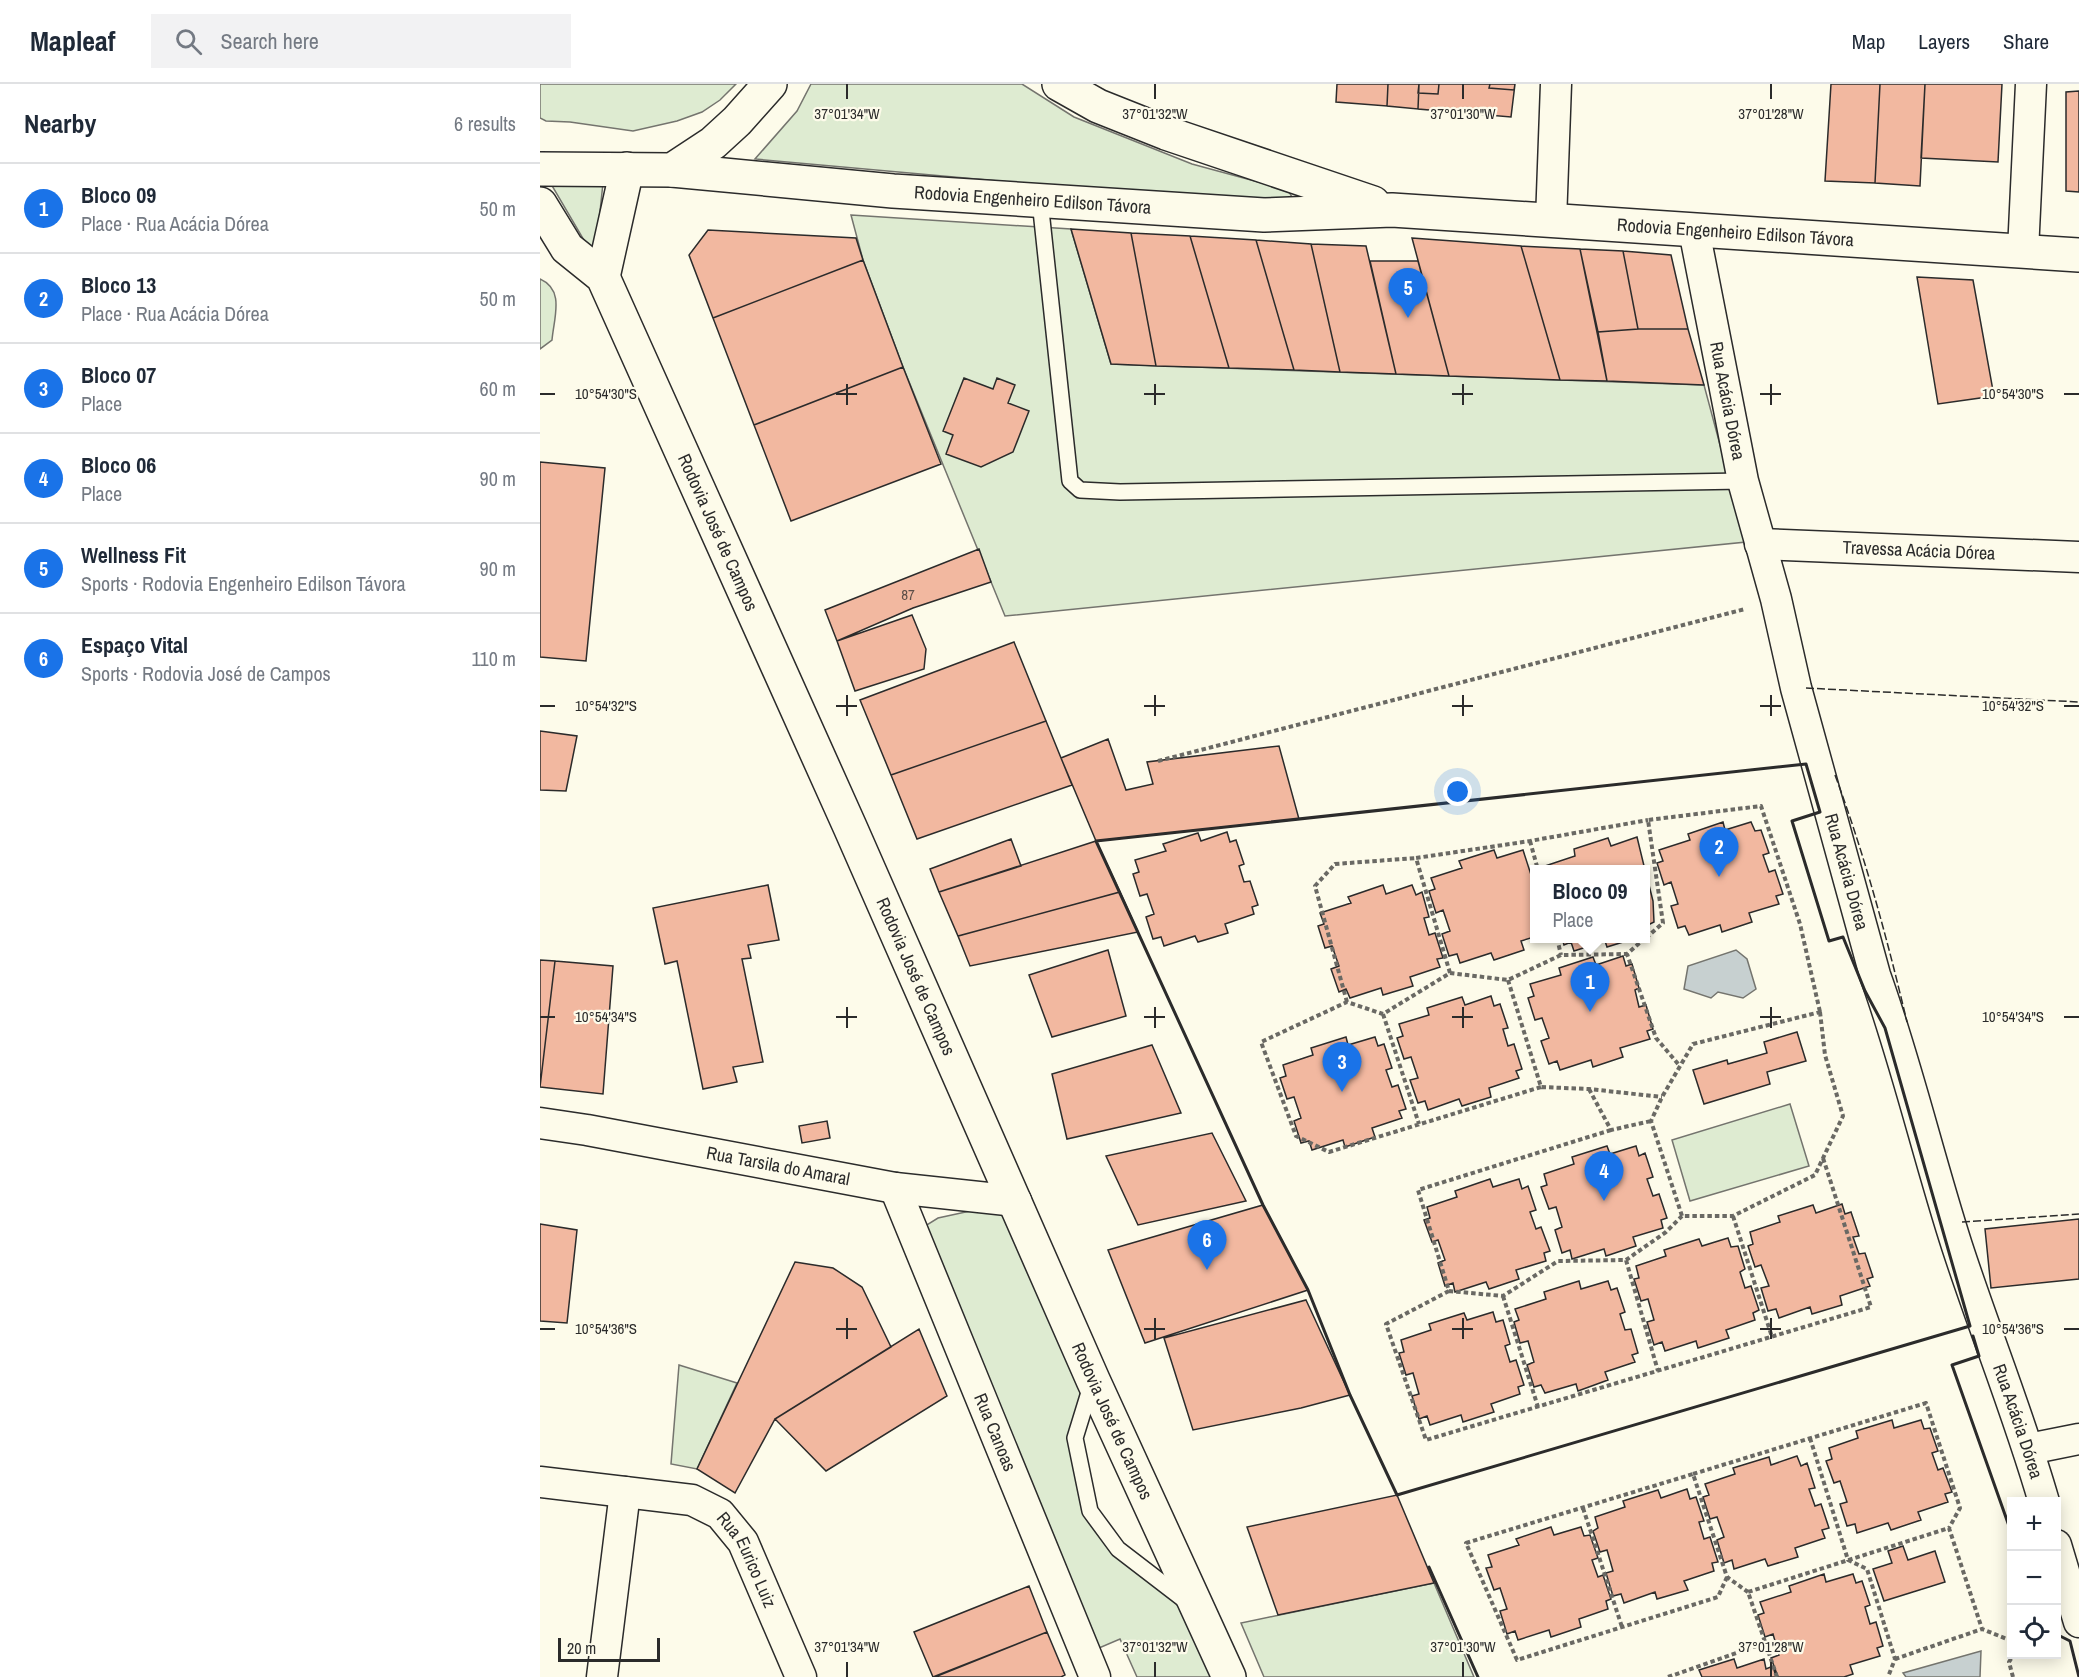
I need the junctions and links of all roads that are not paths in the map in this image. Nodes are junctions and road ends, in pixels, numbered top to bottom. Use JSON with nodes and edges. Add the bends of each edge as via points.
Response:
{"nodes":[{"id":1,"x":770,"y":84,"type":"edge"},
{"id":2,"x":1059,"y":84,"type":"edge"},
{"id":3,"x":1556,"y":84,"type":"edge"},
{"id":4,"x":2031,"y":84,"type":"edge"},
{"id":5,"x":540,"y":169,"type":"edge"},
{"id":6,"x":627,"y":170,"type":"junction"},
{"id":7,"x":672,"y":170,"type":"junction"},
{"id":8,"x":1040,"y":201,"type":"junction"},
{"id":9,"x":540,"y":204,"type":"edge"},
{"id":10,"x":1392,"y":210,"type":"junction"},
{"id":11,"x":1551,"y":220,"type":"junction"},
{"id":12,"x":1694,"y":230,"type":"junction"},
{"id":13,"x":2022,"y":251,"type":"junction"},
{"id":14,"x":2079,"y":255,"type":"edge"},
{"id":15,"x":603,"y":277,"type":"junction"},
{"id":16,"x":1743,"y":481,"type":"junction"},
{"id":17,"x":1760,"y":544,"type":"junction"},
{"id":18,"x":2079,"y":557,"type":"edge"},
{"id":19,"x":540,"y":1123,"type":"edge"},
{"id":20,"x":895,"y":1188,"type":"junction"},
{"id":21,"x":1016,"y":1202,"type":"junction"},
{"id":22,"x":1094,"y":1380,"type":"junction"},
{"id":23,"x":2079,"y":1439,"type":"edge"},
{"id":24,"x":2029,"y":1449,"type":"junction"},
{"id":25,"x":540,"y":1482,"type":"edge"},
{"id":26,"x":625,"y":1492,"type":"junction"},
{"id":27,"x":2043,"y":1497,"type":"edge"},
{"id":28,"x":2058,"y":1551,"type":"edge"},
{"id":29,"x":1200,"y":1613,"type":"junction"},
{"id":30,"x":2079,"y":1622,"type":"edge"},
{"id":31,"x":602,"y":1677,"type":"edge"},
{"id":32,"x":801,"y":1677,"type":"edge"},
{"id":33,"x":1095,"y":1677,"type":"edge"},
{"id":34,"x":1229,"y":1677,"type":"edge"}],
"edges":[{"from":1,"to":7,"type":"main road","via":[[713,142]]},
{"from":2,"to":10,"type":"main road","name":"Rodovia Engenheiro Edilson Távora","via":[[1098,106],[1166,133]]},
{"from":3,"to":11,"type":"street"},
{"from":4,"to":13,"type":"street"},
{"from":5,"to":6,"type":"main road","name":"Rodovia Engenheiro Edilson Távora"},
{"from":6,"to":7,"type":"main road","name":"Rodovia Engenheiro Edilson Távora"},
{"from":6,"to":15,"type":"main road"},
{"from":7,"to":8,"type":"main road","name":"Rodovia Engenheiro Edilson Távora"},
{"from":8,"to":10,"type":"main road","name":"Rodovia Engenheiro Edilson Távora","via":[[1264,215]]},
{"from":8,"to":16,"type":"lane","via":[[1070,481],[1080,490]]},
{"from":9,"to":15,"type":"main road","name":"Rodovia José de Campos","via":[[567,248]]},
{"from":10,"to":11,"type":"main road","name":"Rodovia Engenheiro Edilson Távora"},
{"from":11,"to":12,"type":"main road","name":"Rodovia Engenheiro Edilson Távora"},
{"from":12,"to":13,"type":"main road","name":"Rodovia Engenheiro Edilson Távora"},
{"from":12,"to":16,"type":"street","name":"Rua Acácia Dórea"},
{"from":13,"to":14,"type":"main road","name":"Rodovia Engenheiro Edilson Távora"},
{"from":15,"to":21,"type":"main road","name":"Rodovia José de Campos"},
{"from":16,"to":17,"type":"street","name":"Rua Acácia Dórea"},
{"from":17,"to":18,"type":"street","name":"Travessa Acácia Dórea"},
{"from":17,"to":24,"type":"street","name":"Rua Acácia Dórea","via":[[1875,975],[1957,1246]]},
{"from":19,"to":20,"type":"street","name":"Rua Tarsila do Amaral"},
{"from":20,"to":21,"type":"street","name":"Rua Tarsila do Amaral"},
{"from":20,"to":33,"type":"street","name":"Rua Canoas"},
{"from":21,"to":22,"type":"main road","name":"Rodovia José de Campos"},
{"from":22,"to":29,"type":"main road","name":"Rodovia José de Campos"},
{"from":22,"to":29,"type":"lane","via":[[1075,1438],[1090,1510],[1118,1549]]},
{"from":23,"to":24,"type":"street"},
{"from":24,"to":27,"type":"street","name":"Rua Acácia Dórea"},
{"from":25,"to":26,"type":"street","name":"Rua Eurico Luiz"},
{"from":26,"to":31,"type":"street"},
{"from":26,"to":32,"type":"street","name":"Rua Eurico Luiz","via":[[692,1500],[720,1514],[743,1542]]},
{"from":28,"to":30,"type":"street"},
{"from":29,"to":34,"type":"main road","name":"Rodovia José de Campos"}]}
